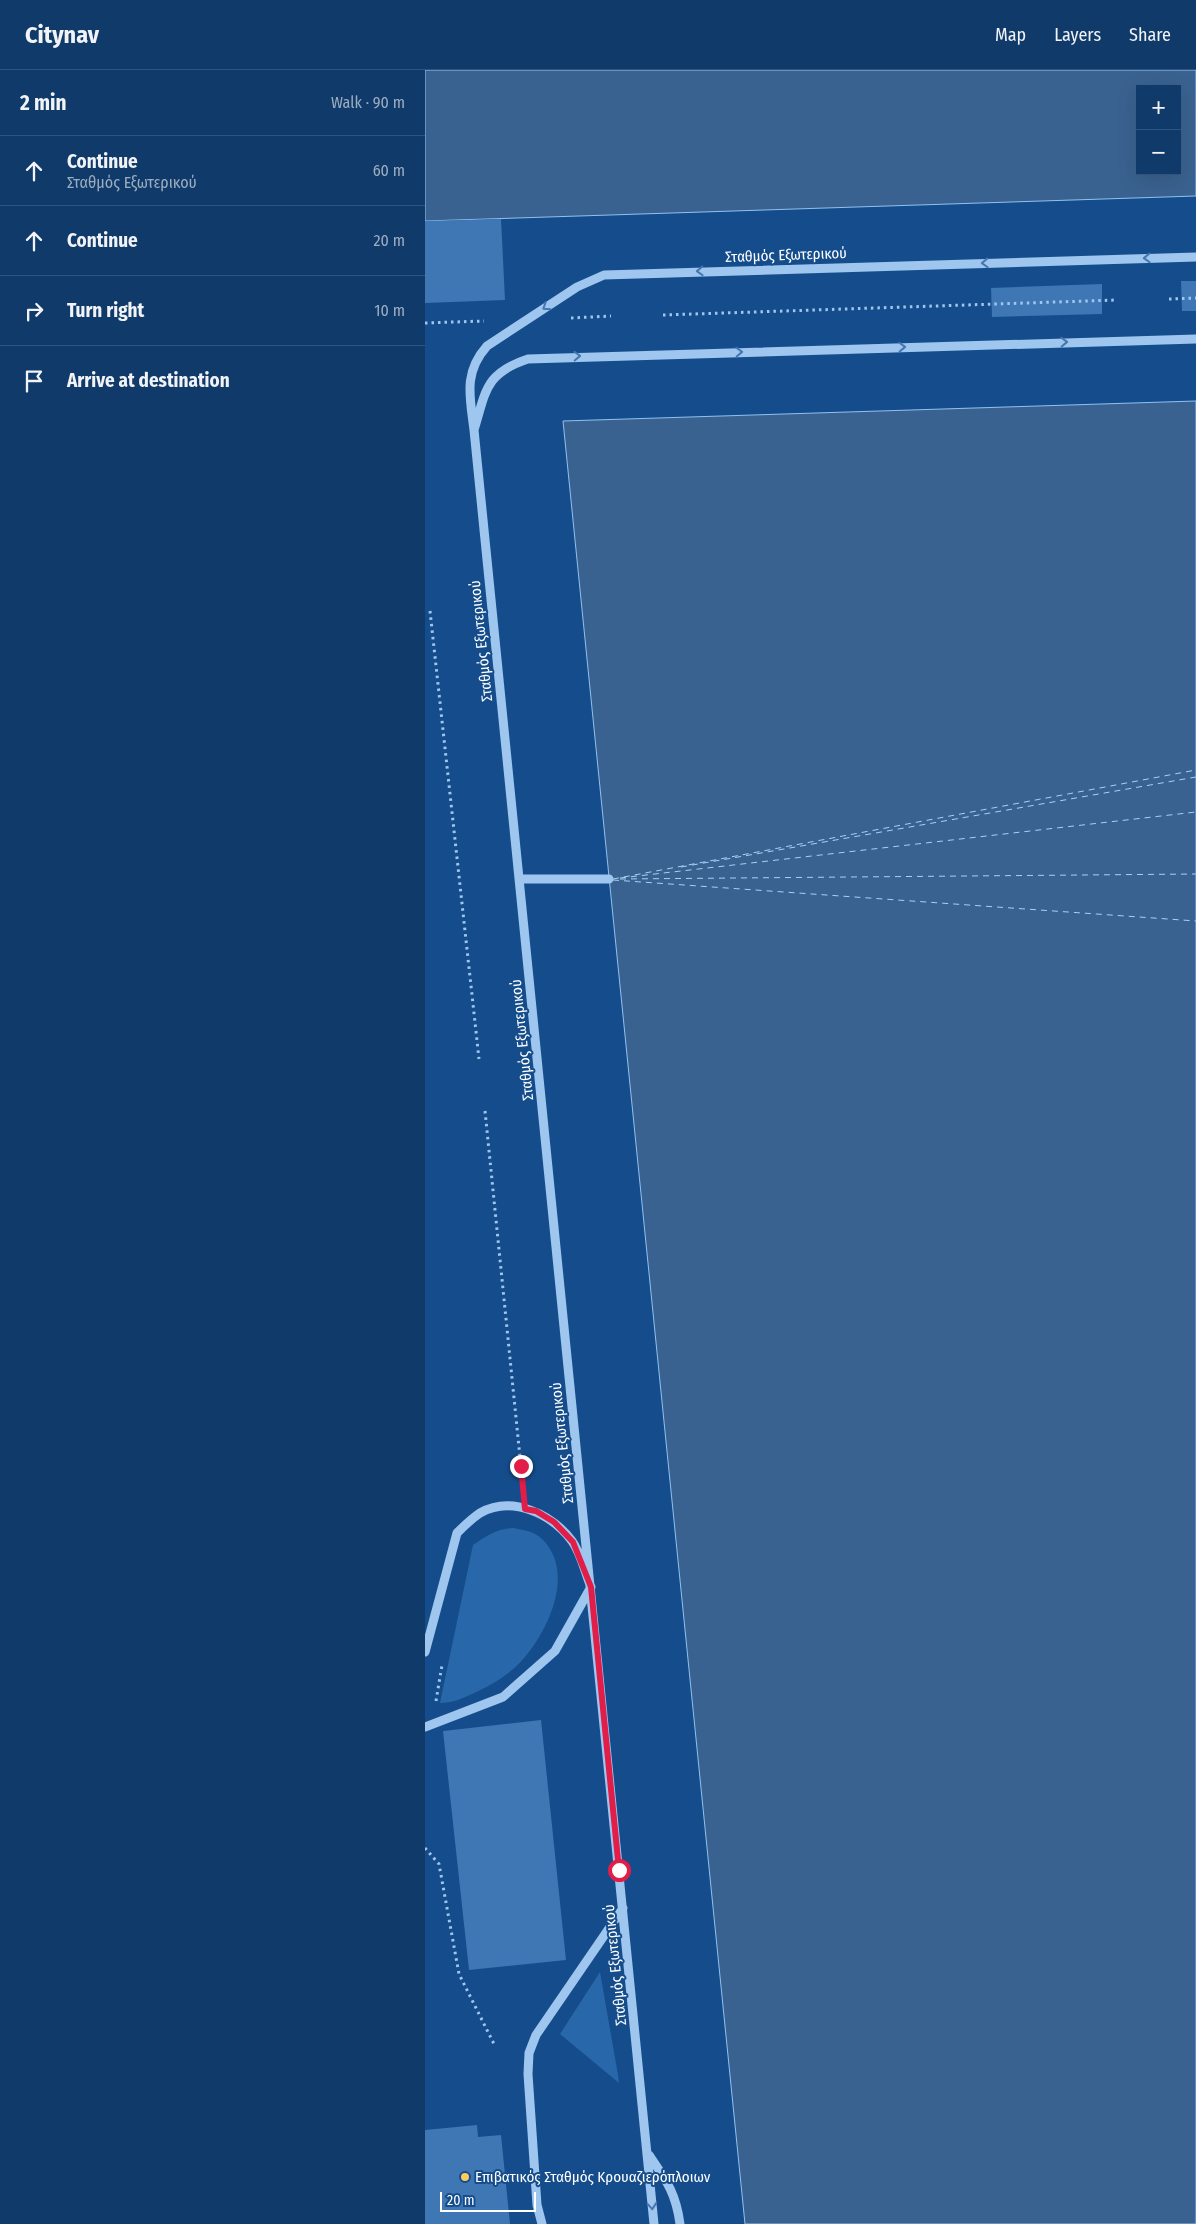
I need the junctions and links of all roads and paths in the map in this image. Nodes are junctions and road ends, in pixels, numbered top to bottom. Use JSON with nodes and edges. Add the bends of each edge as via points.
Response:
{"nodes":[{"id":1,"x":1196,"y":257,"type":"edge"},
{"id":2,"x":1196,"y":298,"type":"edge"},
{"id":3,"x":1169,"y":299,"type":"dead end"},
{"id":4,"x":1117,"y":300,"type":"dead end"},
{"id":5,"x":663,"y":315,"type":"dead end"},
{"id":6,"x":1196,"y":339,"type":"edge"},
{"id":7,"x":474,"y":430,"type":"junction"},
{"id":8,"x":430,"y":611,"type":"dead end"},
{"id":9,"x":519,"y":879,"type":"junction"},
{"id":10,"x":609,"y":879,"type":"dead end"},
{"id":11,"x":479,"y":1059,"type":"dead end"},
{"id":12,"x":485,"y":1111,"type":"dead end"},
{"id":13,"x":525,"y":1509,"type":"junction"},
{"id":14,"x":591,"y":1587,"type":"junction"},
{"id":15,"x":425,"y":1652,"type":"edge"},
{"id":16,"x":443,"y":1660,"type":"dead end"},
{"id":17,"x":428,"y":1726,"type":"edge"},
{"id":18,"x":425,"y":1848,"type":"edge"},
{"id":19,"x":623,"y":1908,"type":"junction"},
{"id":20,"x":495,"y":2046,"type":"dead end"},
{"id":21,"x":648,"y":2153,"type":"junction"},
{"id":22,"x":542,"y":2224,"type":"edge"},
{"id":23,"x":654,"y":2224,"type":"edge"},
{"id":24,"x":680,"y":2224,"type":"edge"}],
"edges":[{"from":1,"to":7,"type":"lane","name":"Σταθμός Εξωτερικού","one_way":true,"via":[[604,275],[577,287],[487,346],[479,355],[469,387]]},
{"from":2,"to":3,"type":"path"},
{"from":4,"to":5,"type":"path"},
{"from":7,"to":6,"type":"lane","name":"Σταθμός Εξωτερικού","one_way":true,"via":[[487,388],[496,376],[509,365],[528,359]]},
{"from":7,"to":9,"type":"lane","name":"Σταθμός Εξωτερικού"},
{"from":8,"to":11,"type":"path"},
{"from":9,"to":10,"type":"lane"},
{"from":9,"to":14,"type":"lane","name":"Σταθμός Εξωτερικού"},
{"from":12,"to":13,"type":"path"},
{"from":13,"to":14,"type":"lane","via":[[536,1511],[554,1522],[573,1542]]},
{"from":13,"to":15,"type":"lane","via":[[511,1506],[492,1508],[469,1521],[457,1533]]},
{"from":14,"to":17,"type":"lane","via":[[555,1651],[503,1698]]},
{"from":14,"to":19,"type":"lane","name":"Σταθμός Εξωτερικού"},
{"from":16,"to":17,"type":"path"},
{"from":18,"to":20,"type":"path","via":[[439,1864],[459,1974]]},
{"from":19,"to":21,"type":"lane","name":"Σταθμός Εξωτερικού"},
{"from":19,"to":22,"type":"lane","via":[[540,2028],[529,2053],[537,2205]]},
{"from":21,"to":23,"type":"lane","name":"Σταθμός Εξωτερικού","one_way":true},
{"from":21,"to":24,"type":"lane","name":"Σταθμός Εξωτερικού","via":[[670,2187],[677,2203]]}]}
